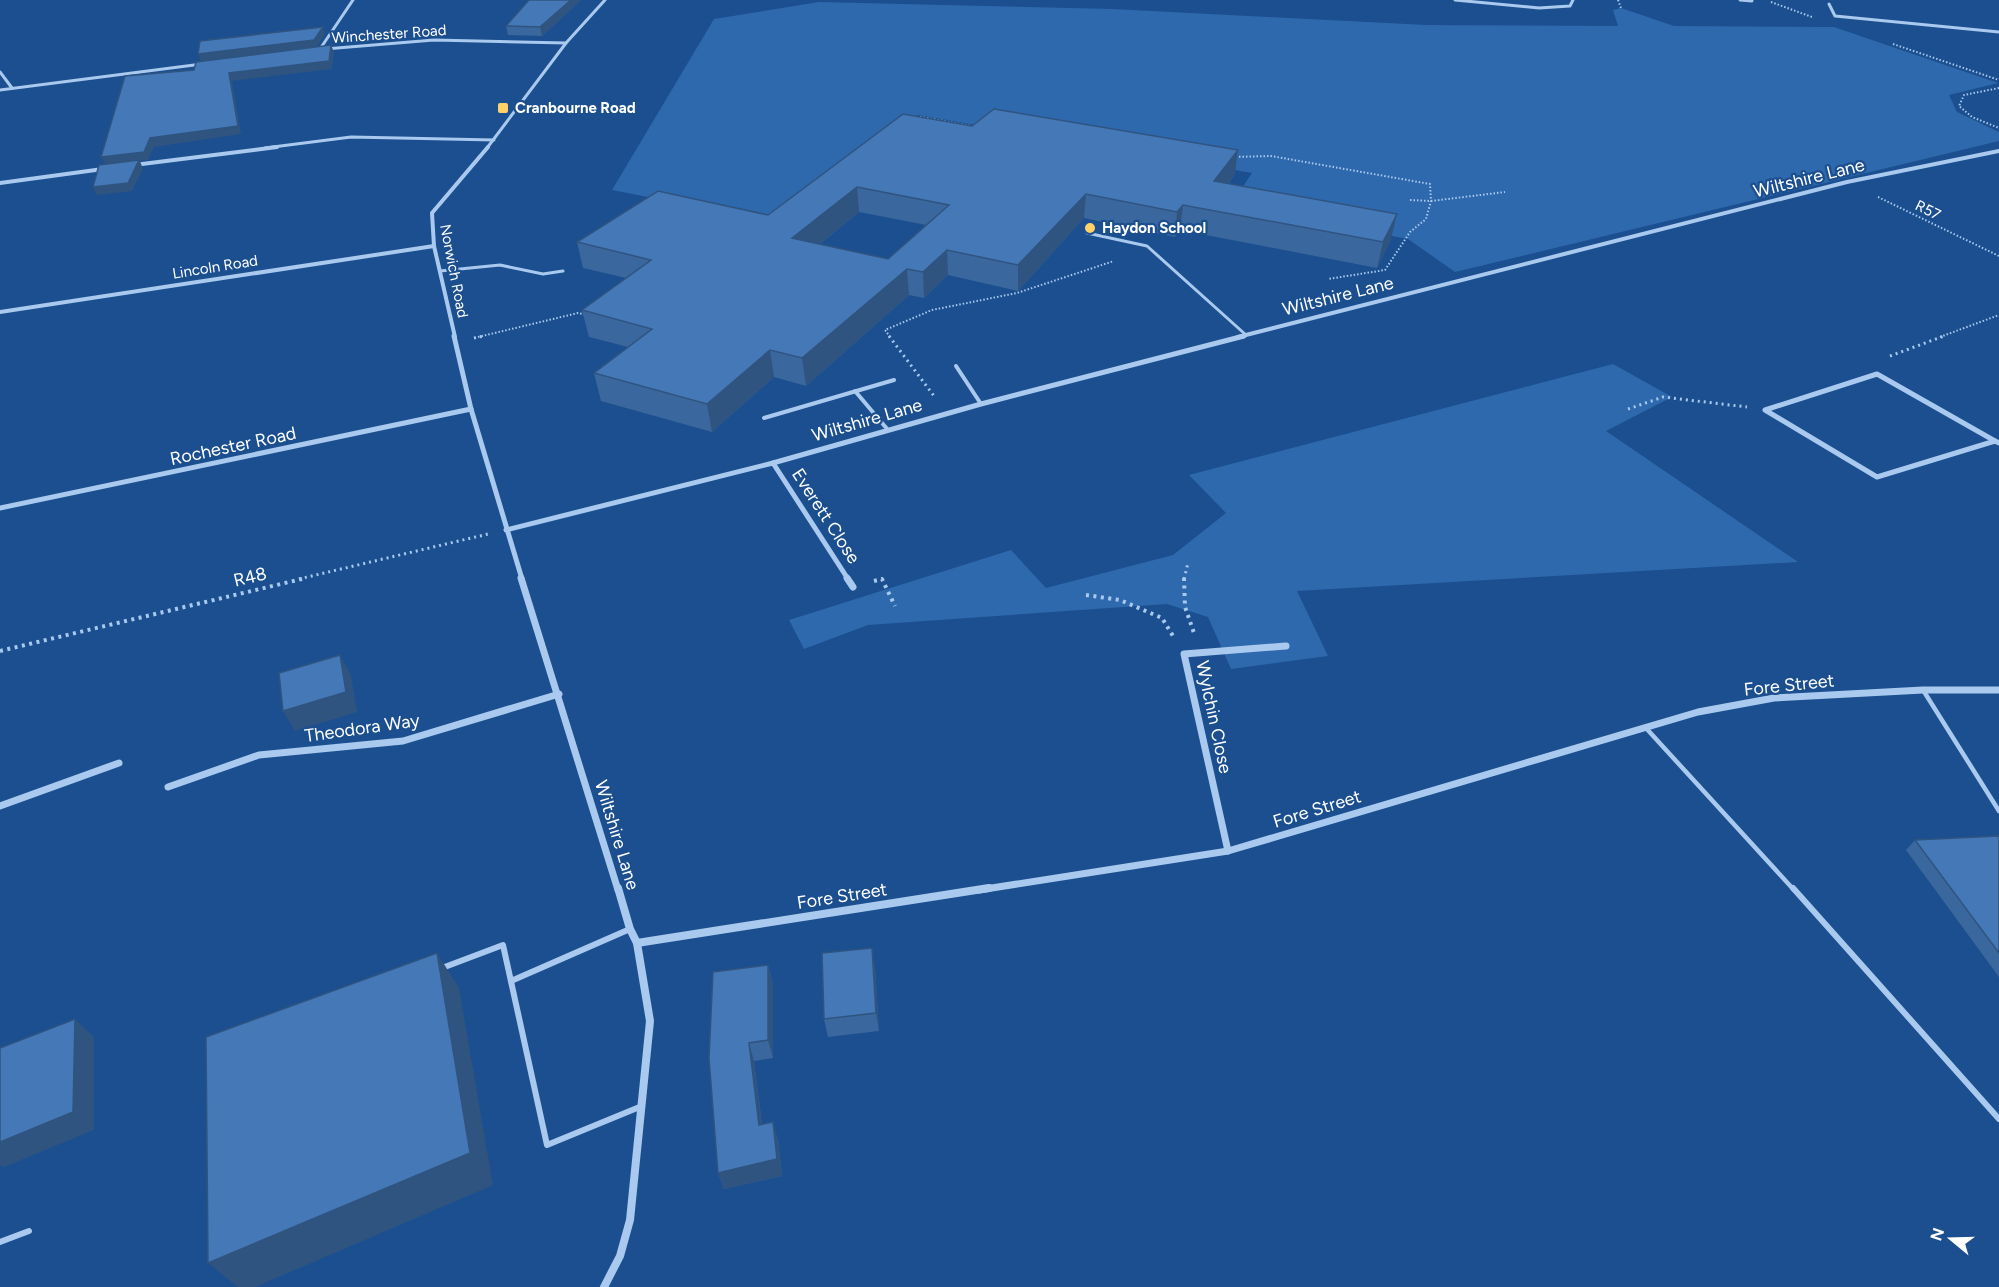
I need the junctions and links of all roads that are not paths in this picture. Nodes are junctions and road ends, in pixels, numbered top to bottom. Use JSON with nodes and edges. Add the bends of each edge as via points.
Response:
{"nodes":[{"id":1,"x":353,"y":0,"type":"edge"},
{"id":2,"x":605,"y":0,"type":"edge"},
{"id":3,"x":1455,"y":0,"type":"edge"},
{"id":4,"x":1574,"y":0,"type":"edge"},
{"id":5,"x":1740,"y":0,"type":"edge"},
{"id":6,"x":1752,"y":1,"type":"edge"},
{"id":7,"x":1829,"y":4,"type":"dead end"},
{"id":8,"x":1999,"y":32,"type":"edge"},
{"id":9,"x":566,"y":43,"type":"junction"},
{"id":10,"x":213,"y":63,"type":"edge"},
{"id":11,"x":0,"y":72,"type":"edge"},
{"id":12,"x":12,"y":88,"type":"junction"},
{"id":13,"x":0,"y":90,"type":"edge"},
{"id":14,"x":494,"y":140,"type":"junction"},
{"id":15,"x":1998,"y":152,"type":"edge"},
{"id":16,"x":129,"y":166,"type":"edge"},
{"id":17,"x":105,"y":169,"type":"edge"},
{"id":18,"x":0,"y":183,"type":"edge"},
{"id":19,"x":1087,"y":233,"type":"dead end"},
{"id":20,"x":434,"y":246,"type":"junction"},
{"id":21,"x":440,"y":271,"type":"junction"},
{"id":22,"x":563,"y":271,"type":"dead end"},
{"id":23,"x":0,"y":312,"type":"edge"},
{"id":24,"x":1246,"y":335,"type":"junction"},
{"id":25,"x":956,"y":366,"type":"dead end"},
{"id":26,"x":894,"y":380,"type":"dead end"},
{"id":27,"x":855,"y":391,"type":"junction"},
{"id":28,"x":981,"y":404,"type":"junction"},
{"id":29,"x":471,"y":409,"type":"junction"},
{"id":30,"x":764,"y":418,"type":"dead end"},
{"id":31,"x":888,"y":430,"type":"junction"},
{"id":32,"x":1997,"y":442,"type":"edge"},
{"id":33,"x":774,"y":463,"type":"junction"},
{"id":34,"x":0,"y":508,"type":"edge"},
{"id":35,"x":506,"y":530,"type":"junction"},
{"id":36,"x":853,"y":586,"type":"road end"},
{"id":37,"x":1286,"y":646,"type":"dead end"},
{"id":38,"x":1923,"y":690,"type":"junction"},
{"id":39,"x":1999,"y":690,"type":"edge"},
{"id":40,"x":559,"y":694,"type":"junction"},
{"id":41,"x":1645,"y":727,"type":"junction"},
{"id":42,"x":119,"y":763,"type":"dead end"},
{"id":43,"x":168,"y":787,"type":"dead end"},
{"id":44,"x":0,"y":806,"type":"edge"},
{"id":45,"x":1999,"y":811,"type":"edge"},
{"id":46,"x":1228,"y":851,"type":"junction"},
{"id":47,"x":630,"y":929,"type":"junction"},
{"id":48,"x":637,"y":943,"type":"junction"},
{"id":49,"x":437,"y":970,"type":"edge"},
{"id":50,"x":511,"y":981,"type":"junction"},
{"id":51,"x":642,"y":1106,"type":"junction"},
{"id":52,"x":1999,"y":1119,"type":"edge"},
{"id":53,"x":29,"y":1231,"type":"dead end"},
{"id":54,"x":0,"y":1242,"type":"edge"},
{"id":55,"x":604,"y":1287,"type":"edge"}],
"edges":[{"from":1,"to":9,"type":"street","name":"Winchester Road","via":[[320,49],[434,40]]},
{"from":2,"to":9,"type":"street","name":"Norwich Road"},
{"from":3,"to":4,"type":"street","via":[[1539,8],[1570,6]]},
{"from":5,"to":6,"type":"street"},
{"from":7,"to":8,"type":"street","via":[[1834,16]]},
{"from":9,"to":14,"type":"street","name":"Norwich Road"},
{"from":10,"to":12,"type":"street"},
{"from":11,"to":12,"type":"street"},
{"from":12,"to":13,"type":"street"},
{"from":14,"to":16,"type":"street","via":[[351,137]]},
{"from":14,"to":20,"type":"street","name":"Norwich Road","via":[[432,213]]},
{"from":15,"to":24,"type":"street","name":"Wiltshire Lane","via":[[1847,182]]},
{"from":17,"to":18,"type":"street"},
{"from":19,"to":24,"type":"lane","via":[[1151,249]]},
{"from":20,"to":21,"type":"street","name":"Norwich Road"},
{"from":20,"to":23,"type":"street","name":"Lincoln Road"},
{"from":21,"to":22,"type":"lane","via":[[501,265],[543,274]]},
{"from":21,"to":29,"type":"street","name":"Norwich Road"},
{"from":24,"to":28,"type":"street","name":"Wiltshire Lane"},
{"from":25,"to":28,"type":"lane"},
{"from":26,"to":27,"type":"lane"},
{"from":27,"to":30,"type":"lane"},
{"from":27,"to":31,"type":"lane"},
{"from":28,"to":31,"type":"street","name":"Wiltshire Lane"},
{"from":29,"to":34,"type":"street","name":"Rochester Road"},
{"from":29,"to":35,"type":"street","name":"Norwich Road"},
{"from":31,"to":33,"type":"street","name":"Wiltshire Lane"},
{"from":32,"to":32,"type":"street","via":[[1877,477],[1765,410],[1877,374]]},
{"from":33,"to":35,"type":"street","name":"Wiltshire Lane"},
{"from":33,"to":36,"type":"street","name":"Everett Close"},
{"from":35,"to":40,"type":"street","name":"Wiltshire Lane"},
{"from":37,"to":46,"type":"street","name":"Wylchin Close","via":[[1184,654]]},
{"from":38,"to":39,"type":"street","name":"Fore Street"},
{"from":38,"to":41,"type":"street","name":"Fore Street","via":[[1774,698],[1698,712]]},
{"from":38,"to":45,"type":"lane"},
{"from":40,"to":43,"type":"street","name":"Theodora Way","via":[[402,741],[259,755]]},
{"from":40,"to":47,"type":"street","name":"Wiltshire Lane"},
{"from":41,"to":46,"type":"street","name":"Fore Street"},
{"from":41,"to":52,"type":"lane"},
{"from":42,"to":44,"type":"street"},
{"from":46,"to":48,"type":"street","name":"Fore Street"},
{"from":47,"to":48,"type":"street","name":"Wiltshire Lane"},
{"from":47,"to":50,"type":"lane"},
{"from":48,"to":51,"type":"street","name":"Wiltshire Lane","via":[[650,1022]]},
{"from":49,"to":50,"type":"lane","via":[[503,945]]},
{"from":50,"to":51,"type":"lane","via":[[547,1144]]},
{"from":51,"to":55,"type":"street","name":"Wiltshire Lane","via":[[630,1220],[620,1256]]},
{"from":53,"to":54,"type":"lane"}]}
